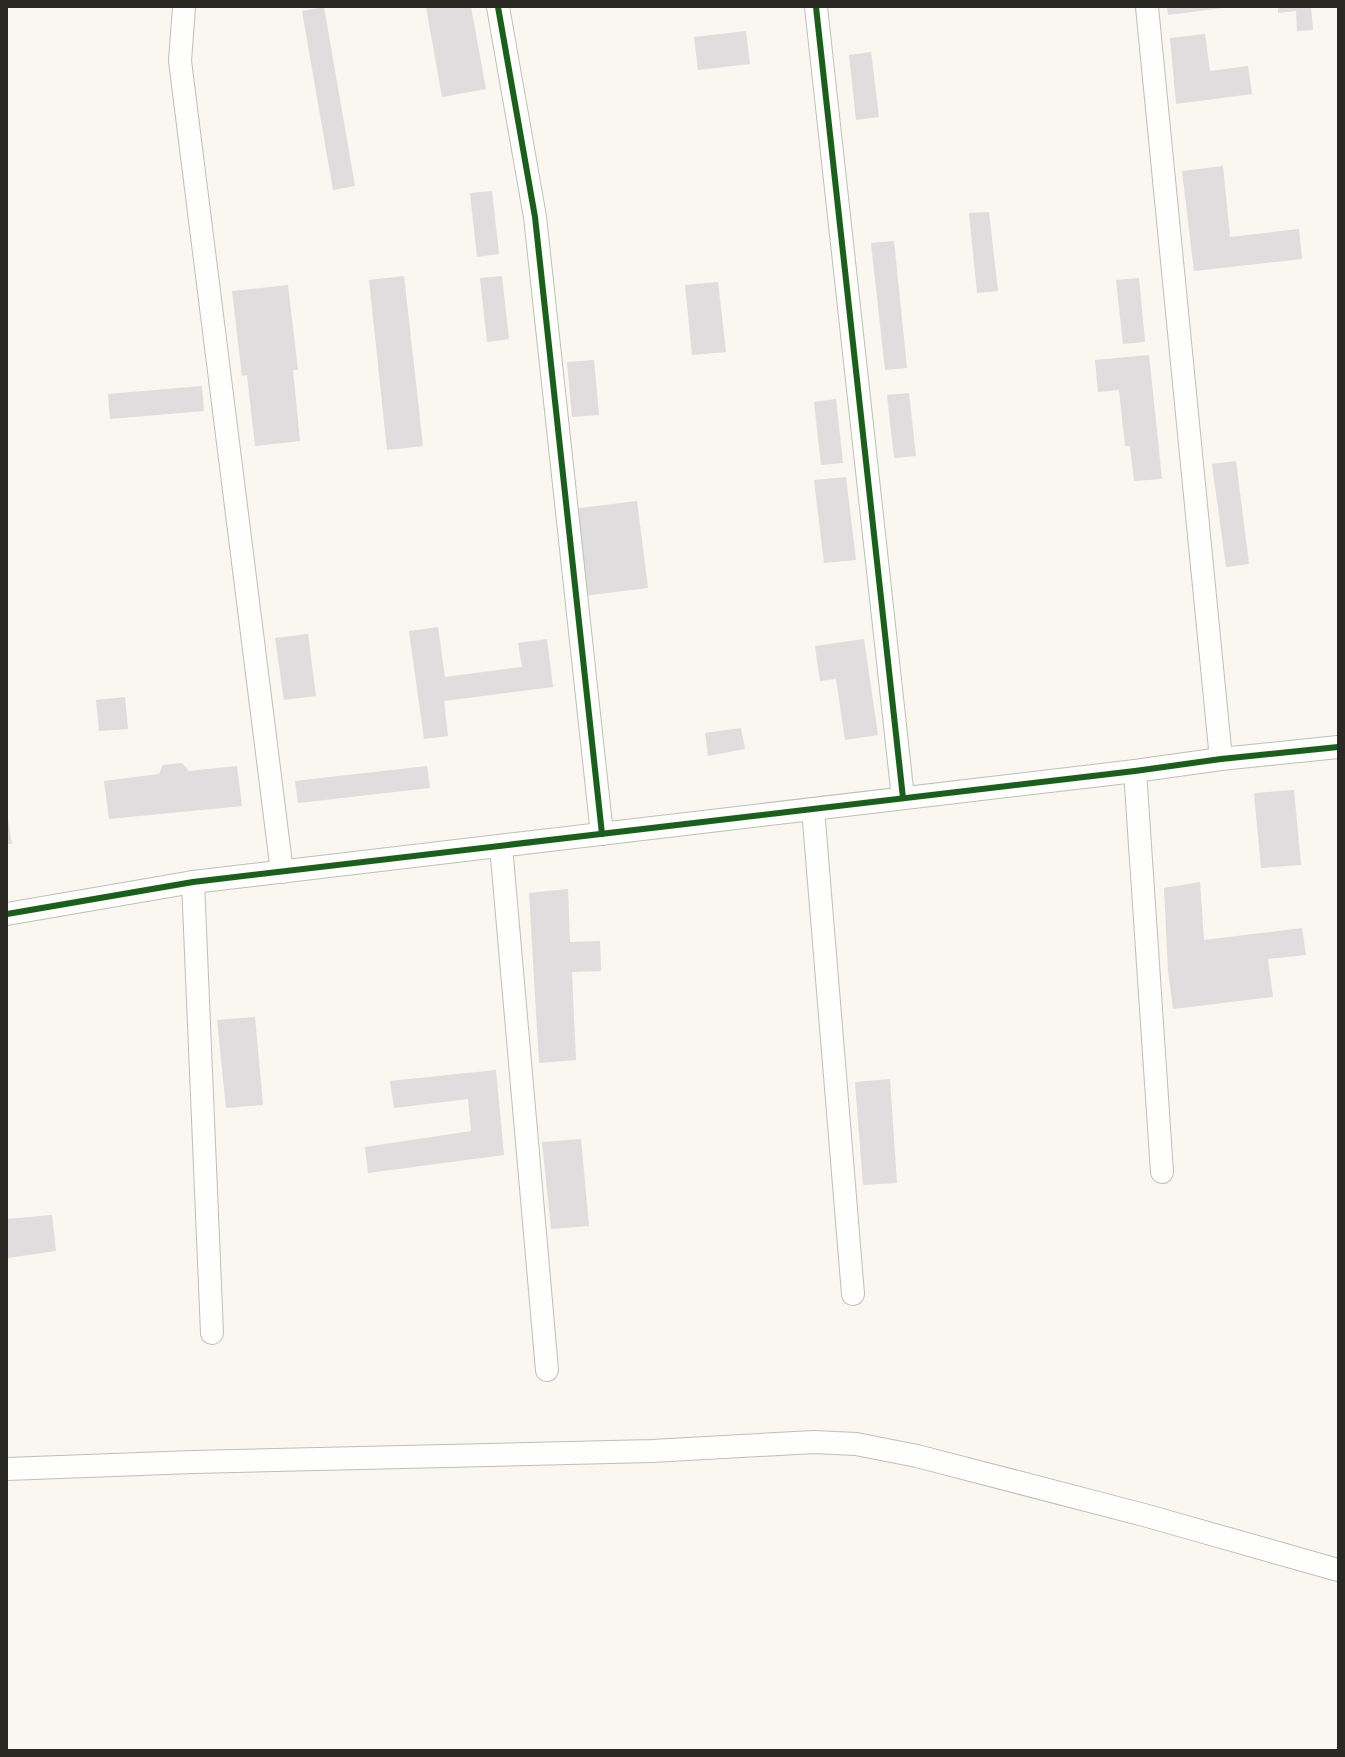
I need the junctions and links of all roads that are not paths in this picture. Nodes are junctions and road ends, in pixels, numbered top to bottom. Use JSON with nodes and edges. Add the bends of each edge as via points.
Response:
{"nodes":[{"id":1,"x":184,"y":7,"type":"edge"},
{"id":2,"x":498,"y":7,"type":"edge"},
{"id":3,"x":816,"y":7,"type":"edge"},
{"id":4,"x":1148,"y":7,"type":"edge"},
{"id":5,"x":1338,"y":747,"type":"edge"},
{"id":6,"x":1221,"y":759,"type":"junction"},
{"id":7,"x":1135,"y":771,"type":"junction"},
{"id":8,"x":903,"y":798,"type":"junction"},
{"id":9,"x":813,"y":809,"type":"junction"},
{"id":10,"x":602,"y":834,"type":"junction"},
{"id":11,"x":501,"y":846,"type":"junction"},
{"id":12,"x":282,"y":872,"type":"junction"},
{"id":13,"x":193,"y":882,"type":"junction"},
{"id":14,"x":7,"y":914,"type":"edge"},
{"id":15,"x":1162,"y":1172,"type":"dead end"},
{"id":16,"x":853,"y":1294,"type":"dead end"},
{"id":17,"x":212,"y":1333,"type":"dead end"},
{"id":18,"x":547,"y":1370,"type":"dead end"},
{"id":19,"x":7,"y":1468,"type":"edge"},
{"id":20,"x":1338,"y":1570,"type":"edge"}],
"edges":[{"from":1,"to":12,"type":"street","via":[[180,61]]},
{"from":2,"to":10,"type":"street","via":[[535,217]]},
{"from":3,"to":8,"type":"street"},
{"from":4,"to":6,"type":"street"},
{"from":5,"to":6,"type":"street"},
{"from":6,"to":7,"type":"street"},
{"from":7,"to":8,"type":"street"},
{"from":7,"to":15,"type":"street"},
{"from":8,"to":9,"type":"street"},
{"from":9,"to":10,"type":"street"},
{"from":9,"to":16,"type":"street"},
{"from":10,"to":11,"type":"street"},
{"from":11,"to":12,"type":"street"},
{"from":11,"to":18,"type":"street"},
{"from":12,"to":13,"type":"street"},
{"from":13,"to":14,"type":"street"},
{"from":13,"to":17,"type":"street"},
{"from":19,"to":20,"type":"street","via":[[652,1451],[814,1442],[856,1444],[917,1456],[1144,1515]]}]}
